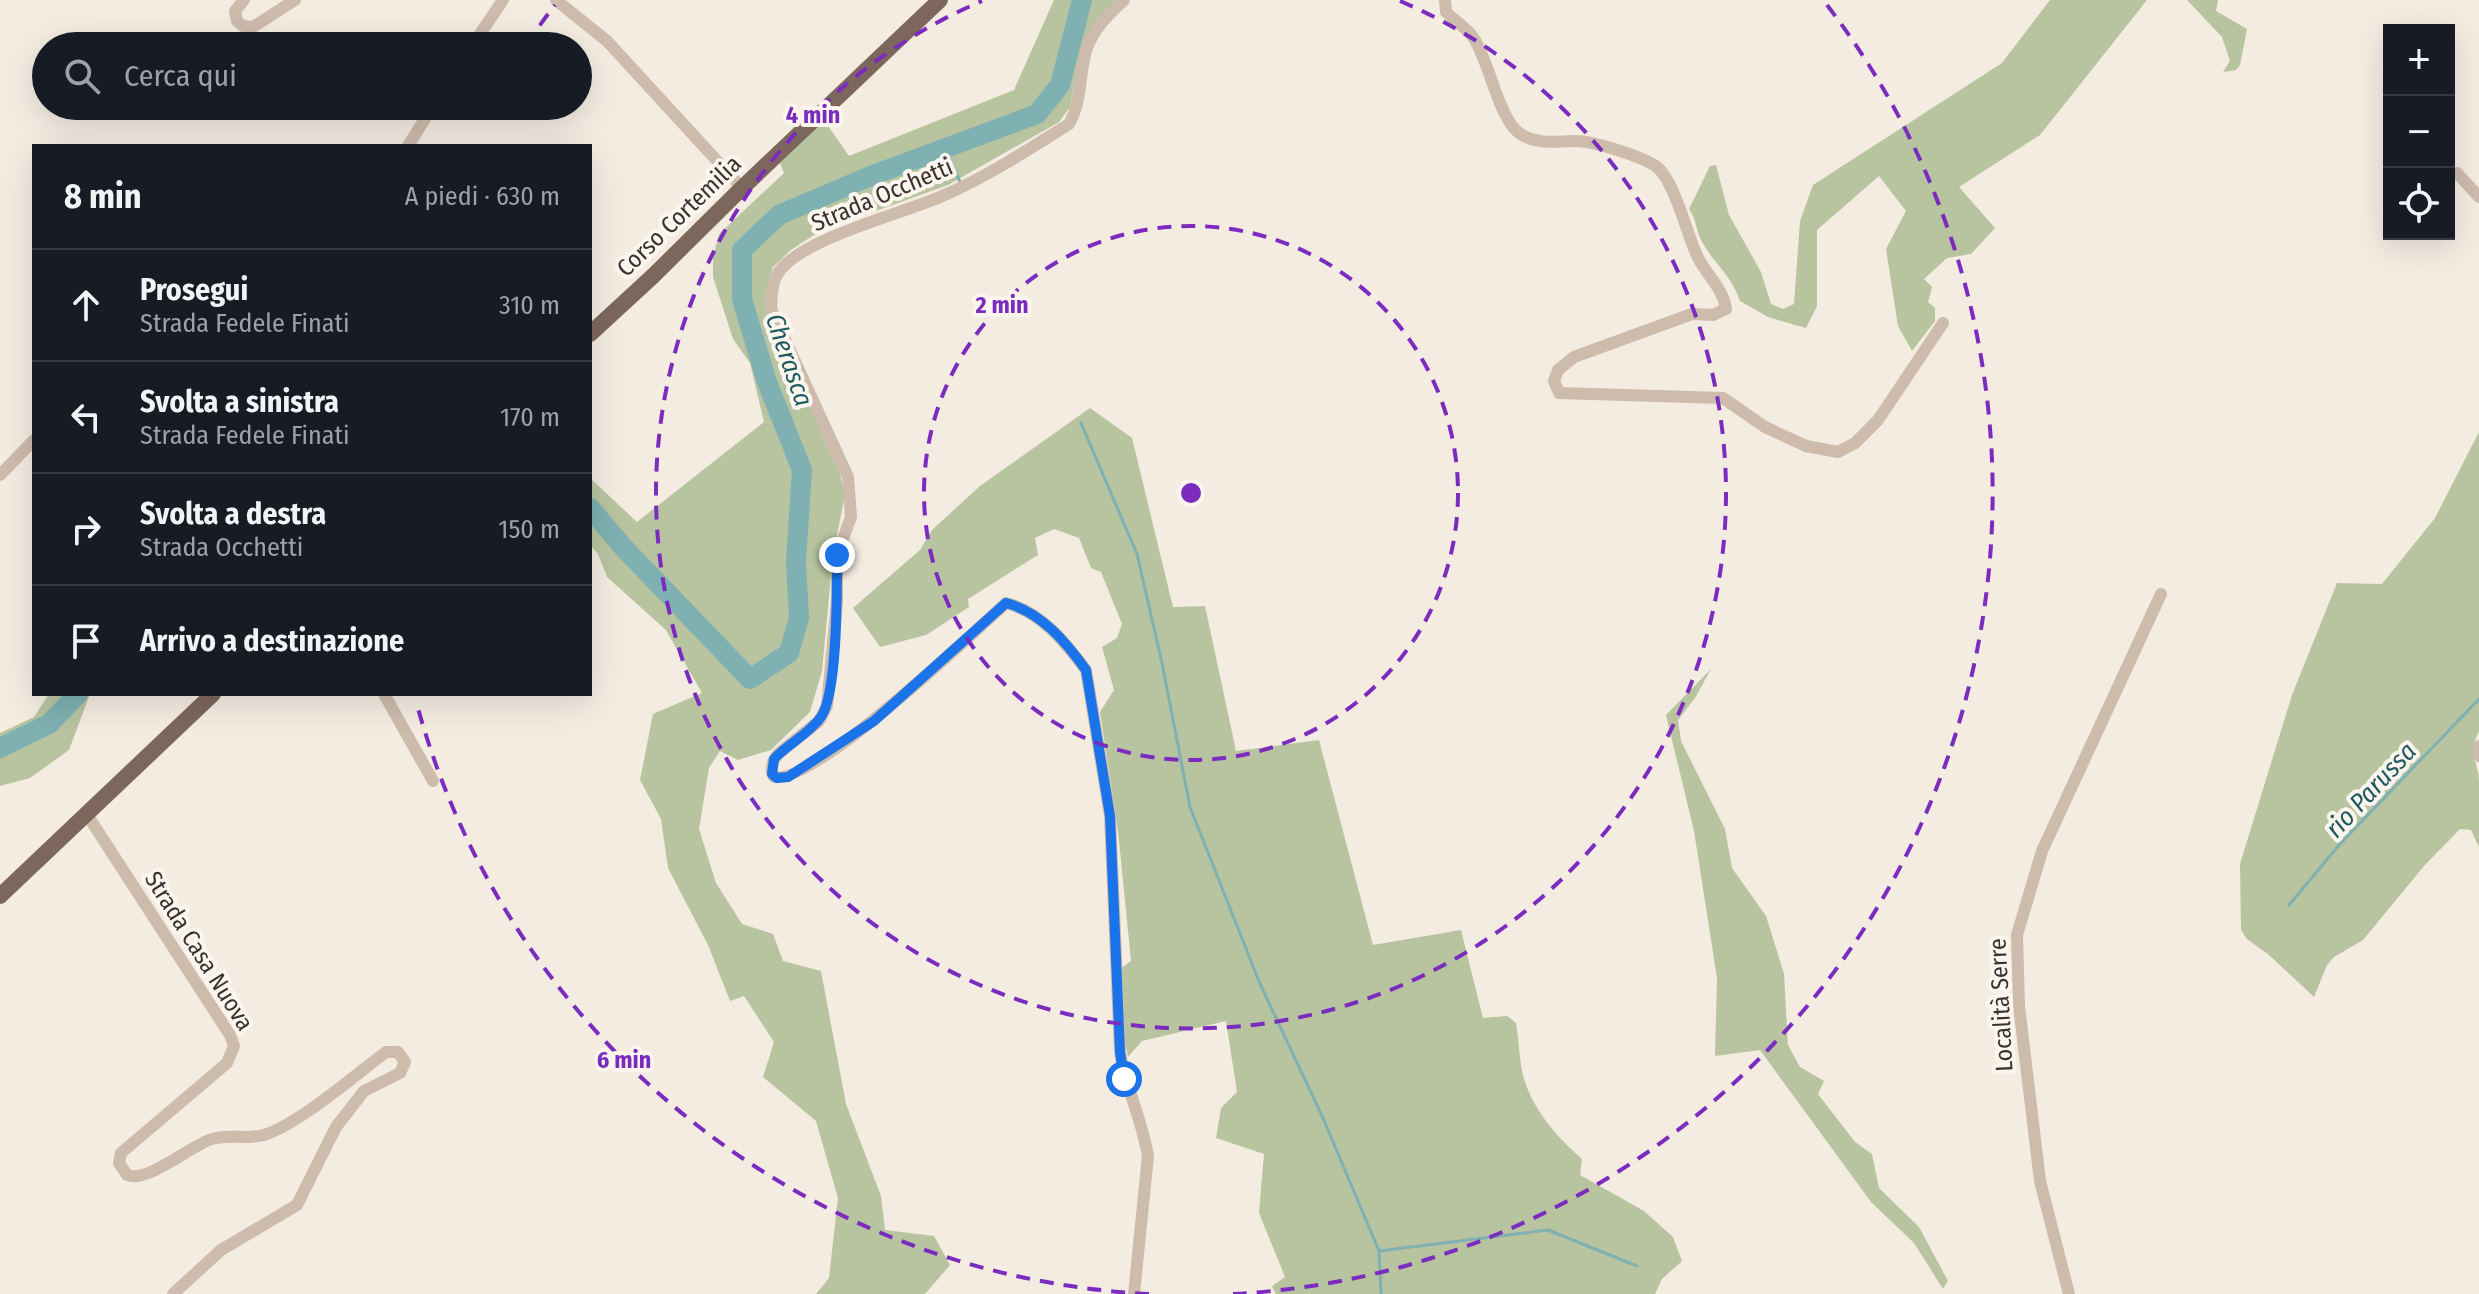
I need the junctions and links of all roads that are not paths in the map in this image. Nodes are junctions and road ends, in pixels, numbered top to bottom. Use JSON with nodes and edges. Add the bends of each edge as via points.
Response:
{"nodes":[{"id":1,"x":244,"y":0,"type":"edge"},
{"id":2,"x":295,"y":0,"type":"edge"},
{"id":3,"x":503,"y":0,"type":"edge"},
{"id":4,"x":556,"y":0,"type":"edge"},
{"id":5,"x":940,"y":0,"type":"edge"},
{"id":6,"x":1124,"y":0,"type":"edge"},
{"id":7,"x":1445,"y":0,"type":"edge"},
{"id":8,"x":481,"y":32,"type":"edge"},
{"id":9,"x":424,"y":120,"type":"edge"},
{"id":10,"x":409,"y":144,"type":"edge"},
{"id":11,"x":2457,"y":173,"type":"dead end"},
{"id":12,"x":742,"y":188,"type":"junction"},
{"id":13,"x":2479,"y":197,"type":"edge"},
{"id":14,"x":1943,"y":323,"type":"dead end"},
{"id":15,"x":592,"y":332,"type":"edge"},
{"id":16,"x":32,"y":442,"type":"edge"},
{"id":17,"x":0,"y":475,"type":"edge"},
{"id":18,"x":2161,"y":594,"type":"dead end"},
{"id":19,"x":211,"y":696,"type":"edge"},
{"id":20,"x":385,"y":696,"type":"edge"},
{"id":21,"x":2479,"y":746,"type":"edge"},
{"id":22,"x":2479,"y":756,"type":"edge"},
{"id":23,"x":433,"y":781,"type":"dead end"},
{"id":24,"x":86,"y":813,"type":"junction"},
{"id":25,"x":0,"y":896,"type":"edge"},
{"id":26,"x":173,"y":1294,"type":"edge"},
{"id":27,"x":1134,"y":1294,"type":"edge"},
{"id":28,"x":2069,"y":1294,"type":"edge"}],
"edges":[{"from":1,"to":2,"type":"street","via":[[235,11],[237,21],[253,27]]},
{"from":3,"to":8,"type":"street"},
{"from":4,"to":12,"type":"street","via":[[607,41]]},
{"from":5,"to":12,"type":"main road","name":"Corso Cortemilia"},
{"from":6,"to":27,"type":"street","name":"Strada Occhetti","via":[[1098,24],[1086,50],[1078,109],[1069,124],[949,194],[797,256],[773,282],[771,309],[848,477],[851,517],[837,555],[827,706],[819,721],[774,759],[772,769],[774,777],[788,777],[874,721],[1006,603],[1039,618],[1086,670],[1110,816],[1120,1052],[1148,1156]]},
{"from":7,"to":14,"type":"street","via":[[1446,12],[1472,37],[1502,108],[1520,134],[1547,143],[1579,141],[1657,167],[1698,259],[1724,295],[1726,309],[1713,315],[1692,314],[1574,357],[1558,370],[1554,381],[1559,393],[1723,398],[1765,427],[1806,446],[1838,452],[1878,420]]},
{"from":9,"to":10,"type":"street"},
{"from":11,"to":13,"type":"street"},
{"from":12,"to":15,"type":"main road","name":"Corso Cortemilia"},
{"from":16,"to":17,"type":"street"},
{"from":18,"to":28,"type":"street","name":"Località Serre","via":[[2042,851],[2017,935],[2019,1006],[2040,1181]]},
{"from":19,"to":24,"type":"main road"},
{"from":20,"to":23,"type":"street"},
{"from":21,"to":22,"type":"street"},
{"from":24,"to":25,"type":"main road"},
{"from":24,"to":26,"type":"street","name":"Strada Casa Nuova","via":[[234,1046],[227,1063],[125,1149],[119,1163],[127,1175],[141,1176],[207,1140],[265,1134],[315,1106],[386,1052],[398,1052],[405,1062],[400,1073],[364,1091],[336,1127],[297,1205],[221,1250]]}]}
